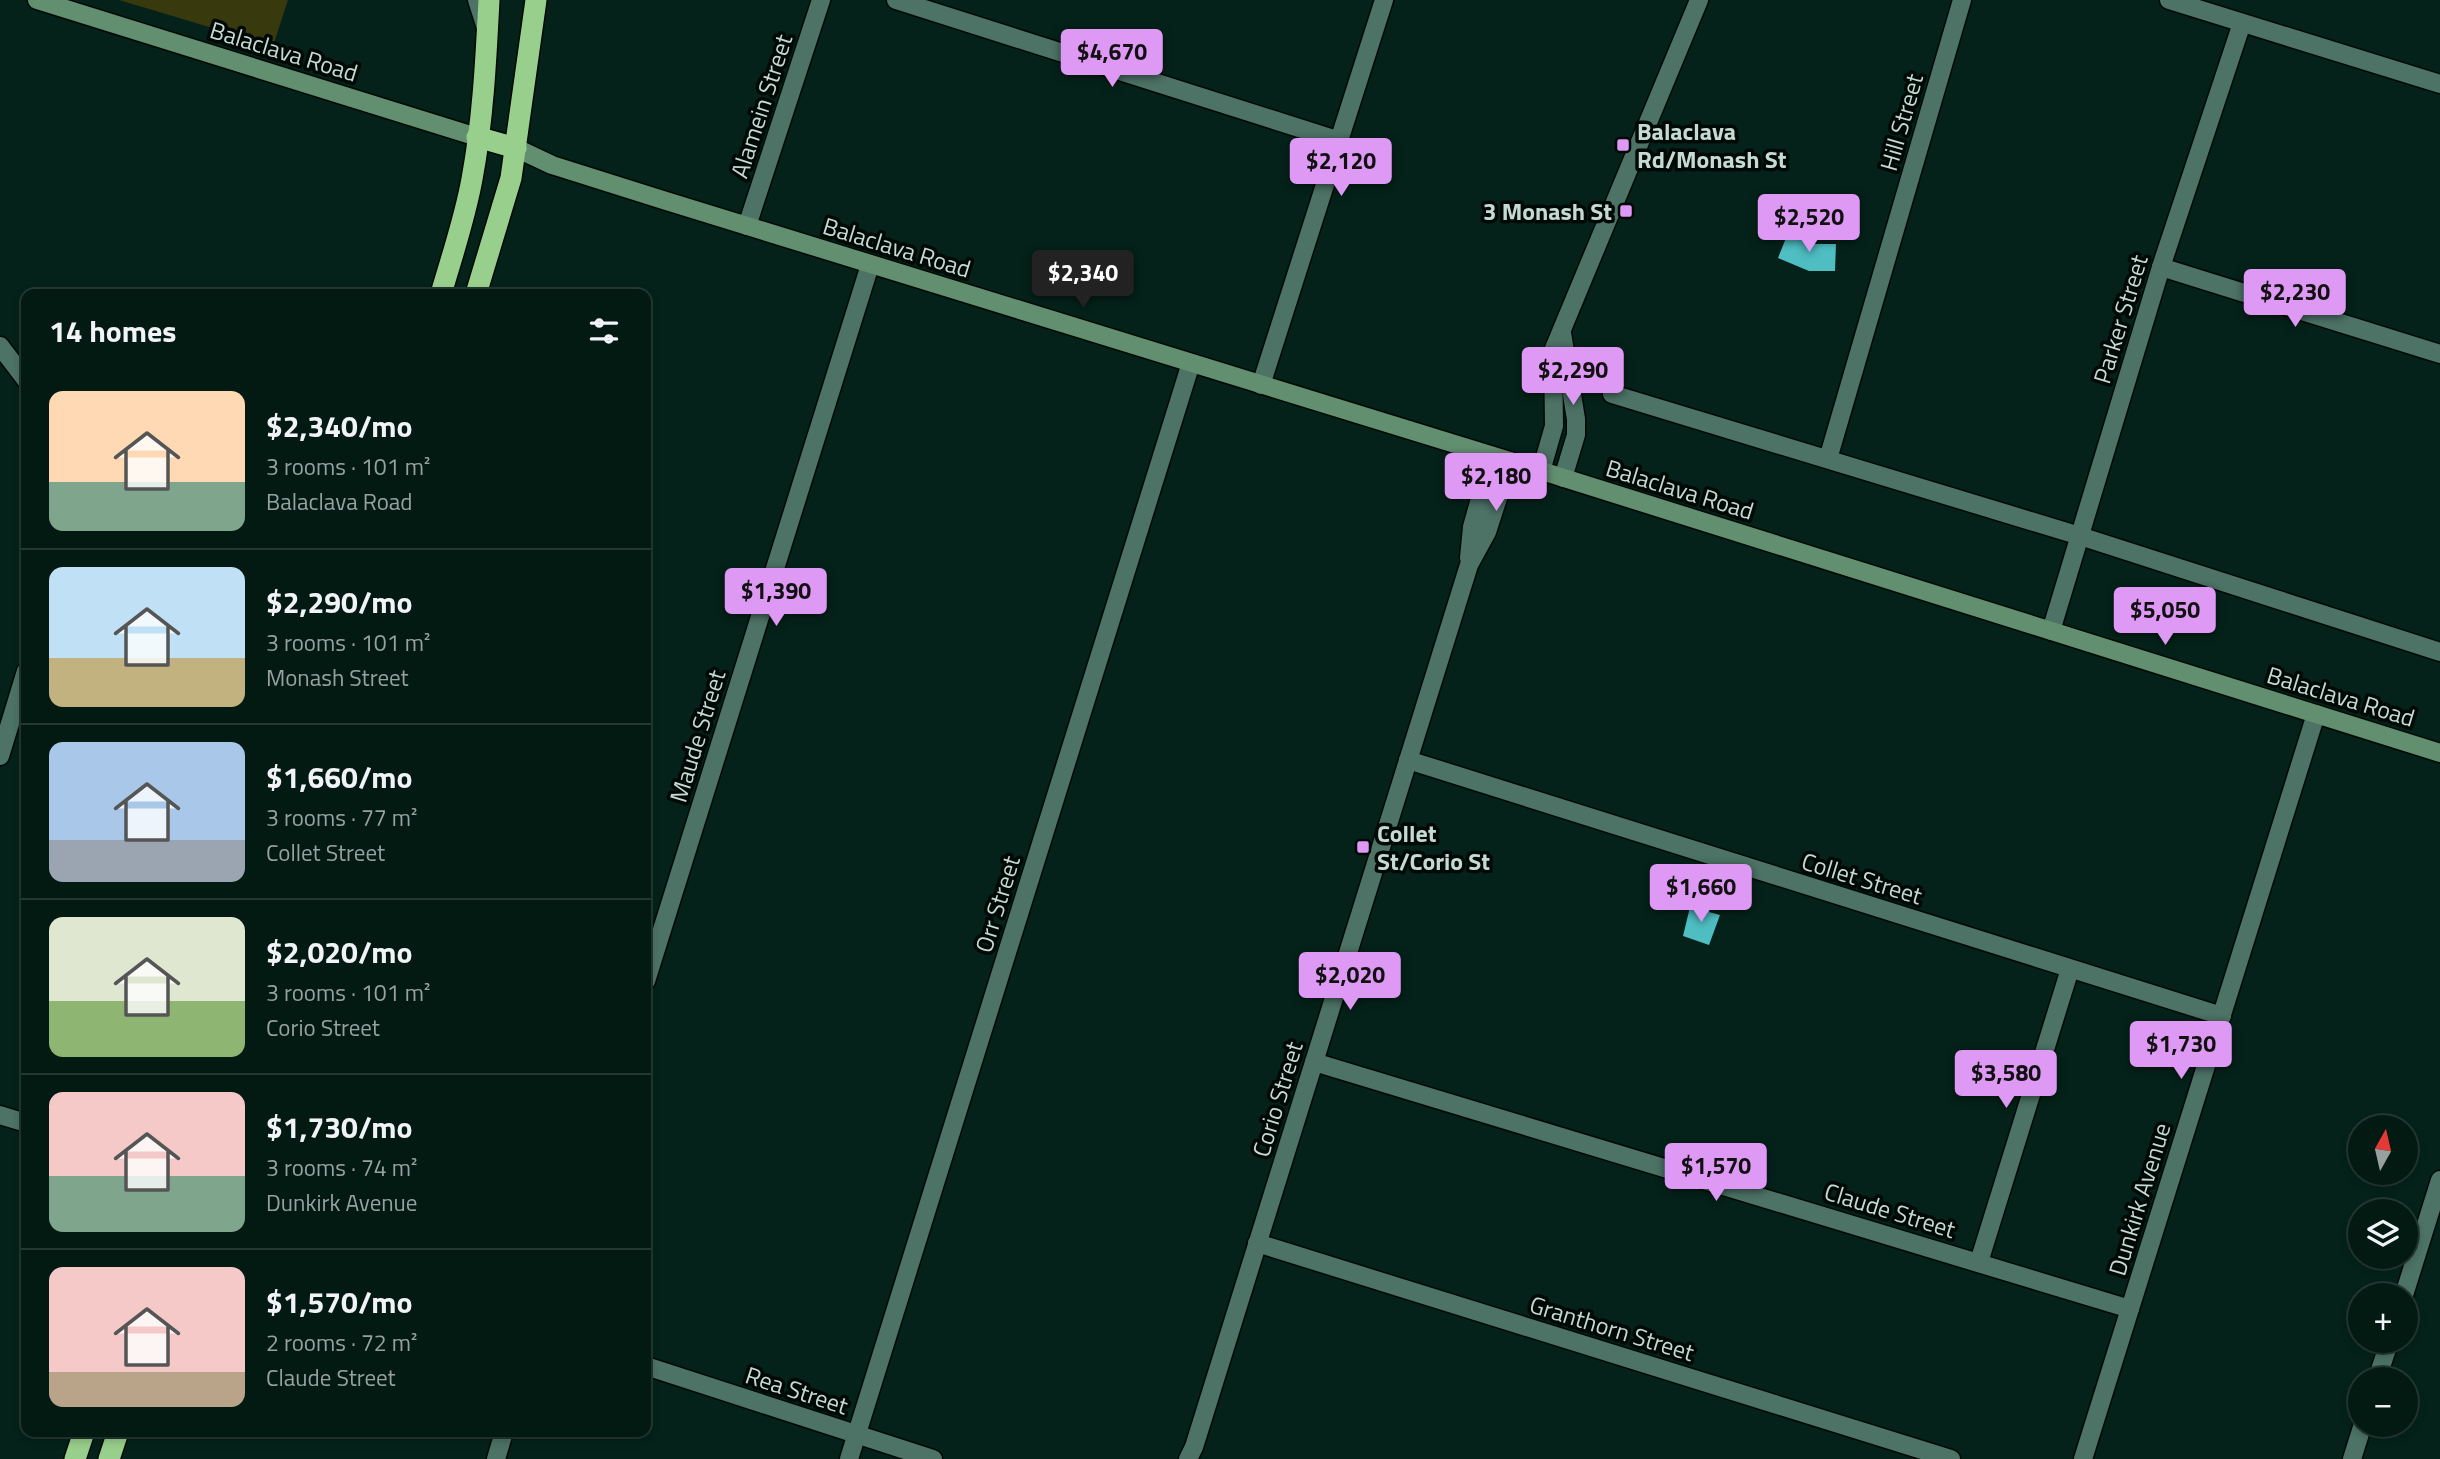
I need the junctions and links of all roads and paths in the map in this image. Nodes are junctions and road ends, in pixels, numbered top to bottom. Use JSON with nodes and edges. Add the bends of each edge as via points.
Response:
{"nodes":[{"id":1,"x":37,"y":0,"type":"edge"},
{"id":2,"x":477,"y":0,"type":"edge"},
{"id":3,"x":489,"y":0,"type":"edge"},
{"id":4,"x":537,"y":0,"type":"edge"},
{"id":5,"x":821,"y":0,"type":"edge"},
{"id":6,"x":897,"y":0,"type":"edge"},
{"id":7,"x":1384,"y":0,"type":"edge"},
{"id":8,"x":1699,"y":0,"type":"edge"},
{"id":9,"x":1962,"y":0,"type":"edge"},
{"id":10,"x":2169,"y":0,"type":"edge"},
{"id":11,"x":2242,"y":23,"type":"junction"},
{"id":12,"x":487,"y":31,"type":"junction"},
{"id":13,"x":2440,"y":84,"type":"edge"},
{"id":14,"x":477,"y":137,"type":"junction"},
{"id":15,"x":1340,"y":141,"type":"junction"},
{"id":16,"x":516,"y":148,"type":"junction"},
{"id":17,"x":747,"y":226,"type":"junction"},
{"id":18,"x":870,"y":265,"type":"junction"},
{"id":19,"x":2161,"y":267,"type":"junction"},
{"id":20,"x":443,"y":289,"type":"edge"},
{"id":21,"x":478,"y":289,"type":"edge"},
{"id":22,"x":1562,"y":329,"type":"junction"},
{"id":23,"x":0,"y":346,"type":"edge"},
{"id":24,"x":2440,"y":354,"type":"edge"},
{"id":25,"x":1191,"y":363,"type":"junction"},
{"id":26,"x":21,"y":373,"type":"edge"},
{"id":27,"x":1261,"y":385,"type":"junction"},
{"id":28,"x":1612,"y":394,"type":"dead end"},
{"id":29,"x":1492,"y":456,"type":"junction"},
{"id":30,"x":1828,"y":459,"type":"junction"},
{"id":31,"x":1510,"y":461,"type":"junction"},
{"id":32,"x":1541,"y":471,"type":"junction"},
{"id":33,"x":1563,"y":478,"type":"junction"},
{"id":34,"x":2080,"y":536,"type":"junction"},
{"id":35,"x":1469,"y":565,"type":"junction"},
{"id":36,"x":2051,"y":631,"type":"junction"},
{"id":37,"x":2440,"y":652,"type":"edge"},
{"id":38,"x":21,"y":687,"type":"edge"},
{"id":39,"x":2316,"y":714,"type":"junction"},
{"id":40,"x":2440,"y":753,"type":"edge"},
{"id":41,"x":0,"y":756,"type":"edge"},
{"id":42,"x":1408,"y":761,"type":"junction"},
{"id":43,"x":651,"y":965,"type":"edge"},
{"id":44,"x":2070,"y":969,"type":"junction"},
{"id":45,"x":2222,"y":1016,"type":"junction"},
{"id":46,"x":1314,"y":1062,"type":"junction"},
{"id":47,"x":0,"y":1115,"type":"edge"},
{"id":48,"x":21,"y":1122,"type":"edge"},
{"id":49,"x":2440,"y":1180,"type":"edge"},
{"id":50,"x":1258,"y":1243,"type":"junction"},
{"id":51,"x":1979,"y":1262,"type":"junction"},
{"id":52,"x":2408,"y":1283,"type":"edge"},
{"id":53,"x":2130,"y":1309,"type":"junction"},
{"id":54,"x":651,"y":1368,"type":"edge"},
{"id":55,"x":857,"y":1435,"type":"junction"},
{"id":56,"x":82,"y":1437,"type":"edge"},
{"id":57,"x":116,"y":1437,"type":"edge"},
{"id":58,"x":503,"y":1437,"type":"edge"},
{"id":59,"x":2359,"y":1437,"type":"edge"},
{"id":60,"x":1192,"y":1455,"type":"edge"},
{"id":61,"x":75,"y":1459,"type":"edge"},
{"id":62,"x":109,"y":1459,"type":"edge"},
{"id":63,"x":496,"y":1459,"type":"edge"},
{"id":64,"x":849,"y":1459,"type":"edge"},
{"id":65,"x":933,"y":1459,"type":"edge"},
{"id":66,"x":1951,"y":1459,"type":"edge"},
{"id":67,"x":2083,"y":1459,"type":"edge"},
{"id":68,"x":2352,"y":1459,"type":"edge"}],
"edges":[{"from":1,"to":14,"type":"main road","name":"Balaclava Road"},
{"from":2,"to":12,"type":"street"},
{"from":3,"to":12,"type":"highway"},
{"from":4,"to":16,"type":"highway"},
{"from":5,"to":17,"type":"street","name":"Alamein Street"},
{"from":6,"to":15,"type":"street"},
{"from":7,"to":15,"type":"street"},
{"from":8,"to":22,"type":"street"},
{"from":9,"to":30,"type":"street","name":"Hill Street"},
{"from":10,"to":11,"type":"street"},
{"from":11,"to":13,"type":"street"},
{"from":11,"to":19,"type":"street","name":"Parker Street"},
{"from":12,"to":14,"type":"highway"},
{"from":14,"to":16,"type":"highway"},
{"from":14,"to":20,"type":"highway","via":[[464,218]]},
{"from":15,"to":27,"type":"street"},
{"from":16,"to":17,"type":"main road","name":"Balaclava Road","via":[[552,165]]},
{"from":16,"to":21,"type":"highway","via":[[509,188]]},
{"from":17,"to":18,"type":"main road","name":"Balaclava Road"},
{"from":18,"to":25,"type":"main road","name":"Balaclava Road"},
{"from":18,"to":43,"type":"street","name":"Maude Street"},
{"from":19,"to":24,"type":"street"},
{"from":19,"to":34,"type":"street","name":"Parker Street"},
{"from":22,"to":32,"type":"street","via":[[1553,351],[1554,426]]},
{"from":22,"to":33,"type":"street","via":[[1576,419]]},
{"from":23,"to":26,"type":"street"},
{"from":25,"to":27,"type":"main road","name":"Balaclava Road"},
{"from":25,"to":55,"type":"street","name":"Orr Street"},
{"from":27,"to":29,"type":"main road","name":"Balaclava Road"},
{"from":28,"to":30,"type":"street"},
{"from":29,"to":31,"type":"main road","name":"Balaclava Road"},
{"from":29,"to":35,"type":"street","name":"Corio Street","via":[[1472,527]]},
{"from":30,"to":34,"type":"street"},
{"from":31,"to":32,"type":"main road","name":"Balaclava Road"},
{"from":31,"to":35,"type":"street","name":"Corio Street","via":[[1487,532]]},
{"from":32,"to":33,"type":"main road","name":"Balaclava Road"},
{"from":33,"to":36,"type":"main road","name":"Balaclava Road"},
{"from":34,"to":36,"type":"street","name":"Parker Street"},
{"from":34,"to":37,"type":"street"},
{"from":35,"to":42,"type":"street","name":"Corio Street"},
{"from":36,"to":39,"type":"main road","name":"Balaclava Road"},
{"from":38,"to":41,"type":"street"},
{"from":39,"to":40,"type":"main road","name":"Balaclava Road"},
{"from":39,"to":45,"type":"street","name":"Dunkirk Avenue"},
{"from":42,"to":44,"type":"street","name":"Collet Street"},
{"from":42,"to":46,"type":"street","name":"Corio Street"},
{"from":44,"to":45,"type":"street","name":"Collet Street"},
{"from":44,"to":51,"type":"street"},
{"from":45,"to":53,"type":"street","name":"Dunkirk Avenue"},
{"from":46,"to":50,"type":"street","name":"Corio Street"},
{"from":46,"to":51,"type":"street","name":"Claude Street"},
{"from":47,"to":48,"type":"street"},
{"from":49,"to":52,"type":"street"},
{"from":50,"to":60,"type":"street","name":"Corio Street"},
{"from":50,"to":66,"type":"street","name":"Granthorn Street"},
{"from":51,"to":53,"type":"street","name":"Claude Street"},
{"from":53,"to":67,"type":"street","name":"Dunkirk Avenue"},
{"from":54,"to":55,"type":"street","name":"Rea Street"},
{"from":55,"to":64,"type":"street","name":"Orr Street"},
{"from":55,"to":65,"type":"street","name":"Rea Street"},
{"from":56,"to":61,"type":"highway"},
{"from":57,"to":62,"type":"highway"},
{"from":58,"to":63,"type":"street"},
{"from":59,"to":68,"type":"street"}]}
